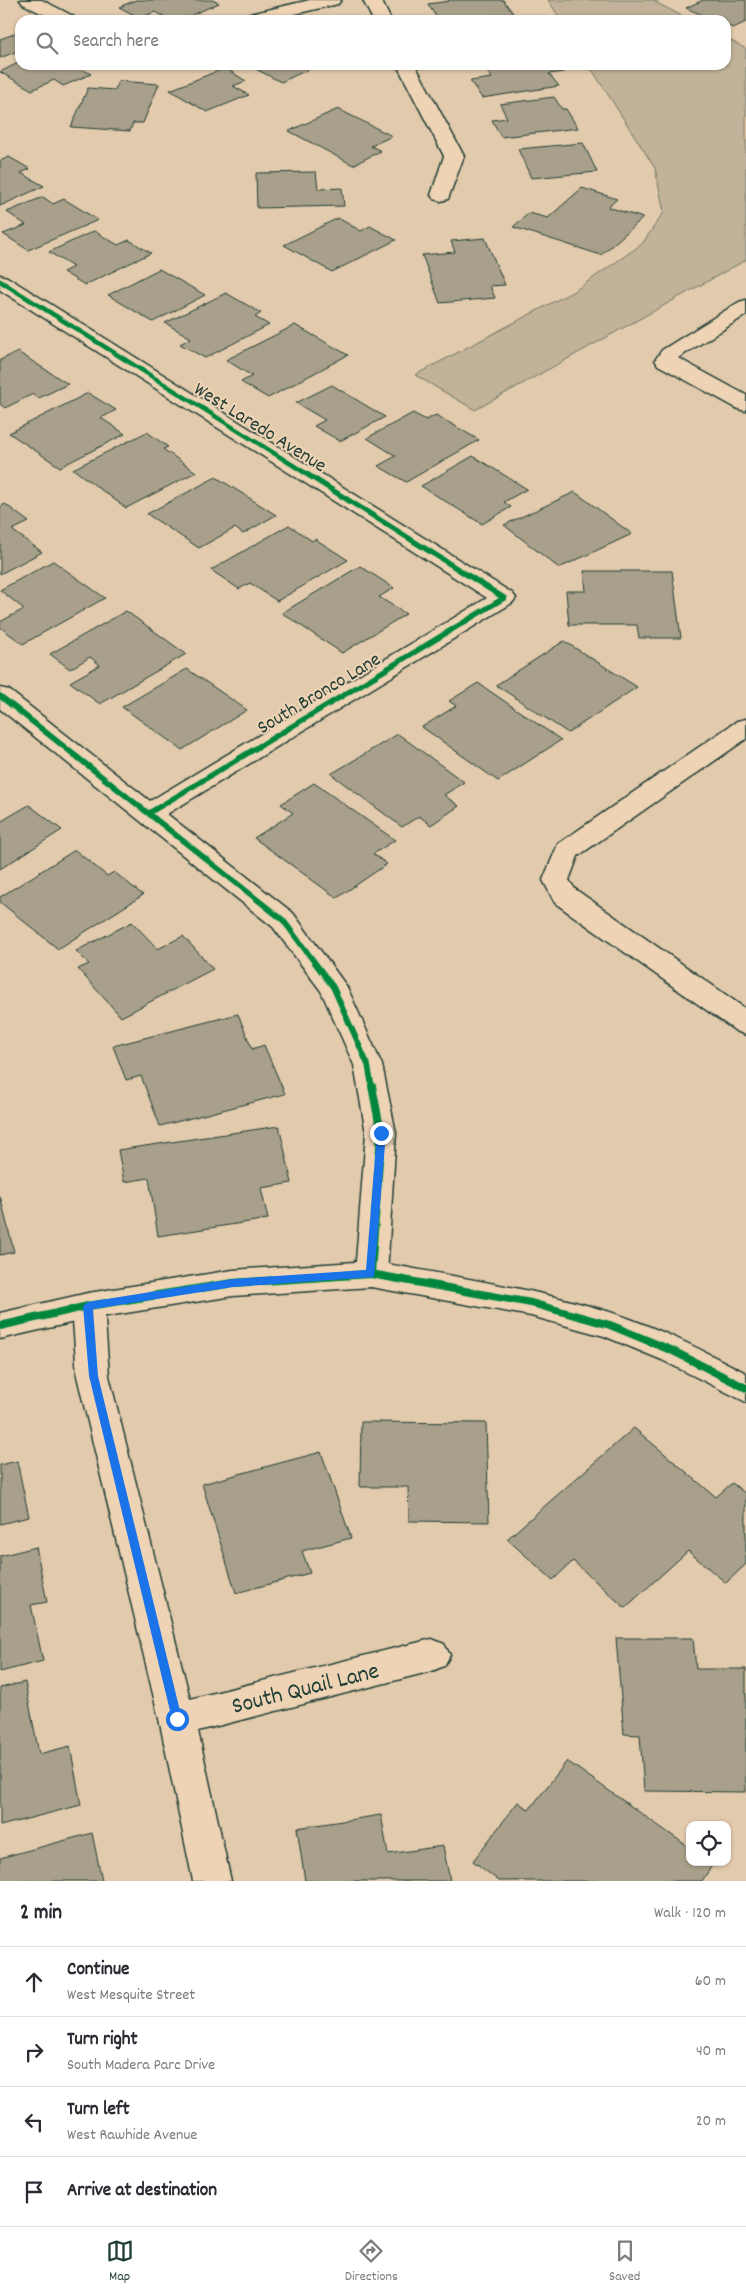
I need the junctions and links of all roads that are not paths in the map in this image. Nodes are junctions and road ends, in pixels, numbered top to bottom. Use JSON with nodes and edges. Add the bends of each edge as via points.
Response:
{"nodes":[{"id":1,"x":30,"y":0,"type":"edge"},
{"id":2,"x":332,"y":0,"type":"edge"},
{"id":3,"x":372,"y":0,"type":"edge"},
{"id":4,"x":58,"y":15,"type":"edge"},
{"id":5,"x":268,"y":15,"type":"edge"},
{"id":6,"x":380,"y":15,"type":"edge"},
{"id":7,"x":409,"y":70,"type":"edge"},
{"id":8,"x":442,"y":195,"type":"dead end"},
{"id":9,"x":0,"y":281,"type":"edge"},
{"id":10,"x":746,"y":306,"type":"edge"},
{"id":11,"x":746,"y":404,"type":"edge"},
{"id":12,"x":504,"y":598,"type":"joint"},
{"id":13,"x":0,"y":696,"type":"edge"},
{"id":14,"x":746,"y":727,"type":"edge"},
{"id":15,"x":150,"y":812,"type":"junction"},
{"id":16,"x":746,"y":1024,"type":"edge"},
{"id":17,"x":371,"y":1274,"type":"junction"},
{"id":18,"x":88,"y":1306,"type":"junction"},
{"id":19,"x":0,"y":1326,"type":"edge"},
{"id":20,"x":746,"y":1388,"type":"edge"},
{"id":21,"x":432,"y":1655,"type":"dead end"},
{"id":22,"x":177,"y":1719,"type":"junction"},
{"id":23,"x":212,"y":1881,"type":"edge"}],
"edges":[{"from":1,"to":4,"type":"street"},
{"from":2,"to":5,"type":"street"},
{"from":3,"to":6,"type":"street"},
{"from":7,"to":8,"type":"street","via":[[454,156]]},
{"from":9,"to":12,"type":"street","name":"West Laredo Avenue"},
{"from":10,"to":11,"type":"street","via":[[670,354],[666,360]]},
{"from":12,"to":15,"type":"street","name":"South Bronco Lane"},
{"from":13,"to":15,"type":"street"},
{"from":14,"to":16,"type":"street","via":[[567,851],[556,880],[565,896]]},
{"from":15,"to":17,"type":"street","via":[[284,920],[332,987],[368,1065],[381,1133]]},
{"from":17,"to":18,"type":"street","via":[[233,1283]]},
{"from":17,"to":20,"type":"street","via":[[531,1303],[610,1325],[673,1351]]},
{"from":18,"to":19,"type":"street"},
{"from":18,"to":22,"type":"street","via":[[93,1376]]},
{"from":21,"to":22,"type":"street","name":"South Quail Lane"},
{"from":22,"to":23,"type":"street"}]}
